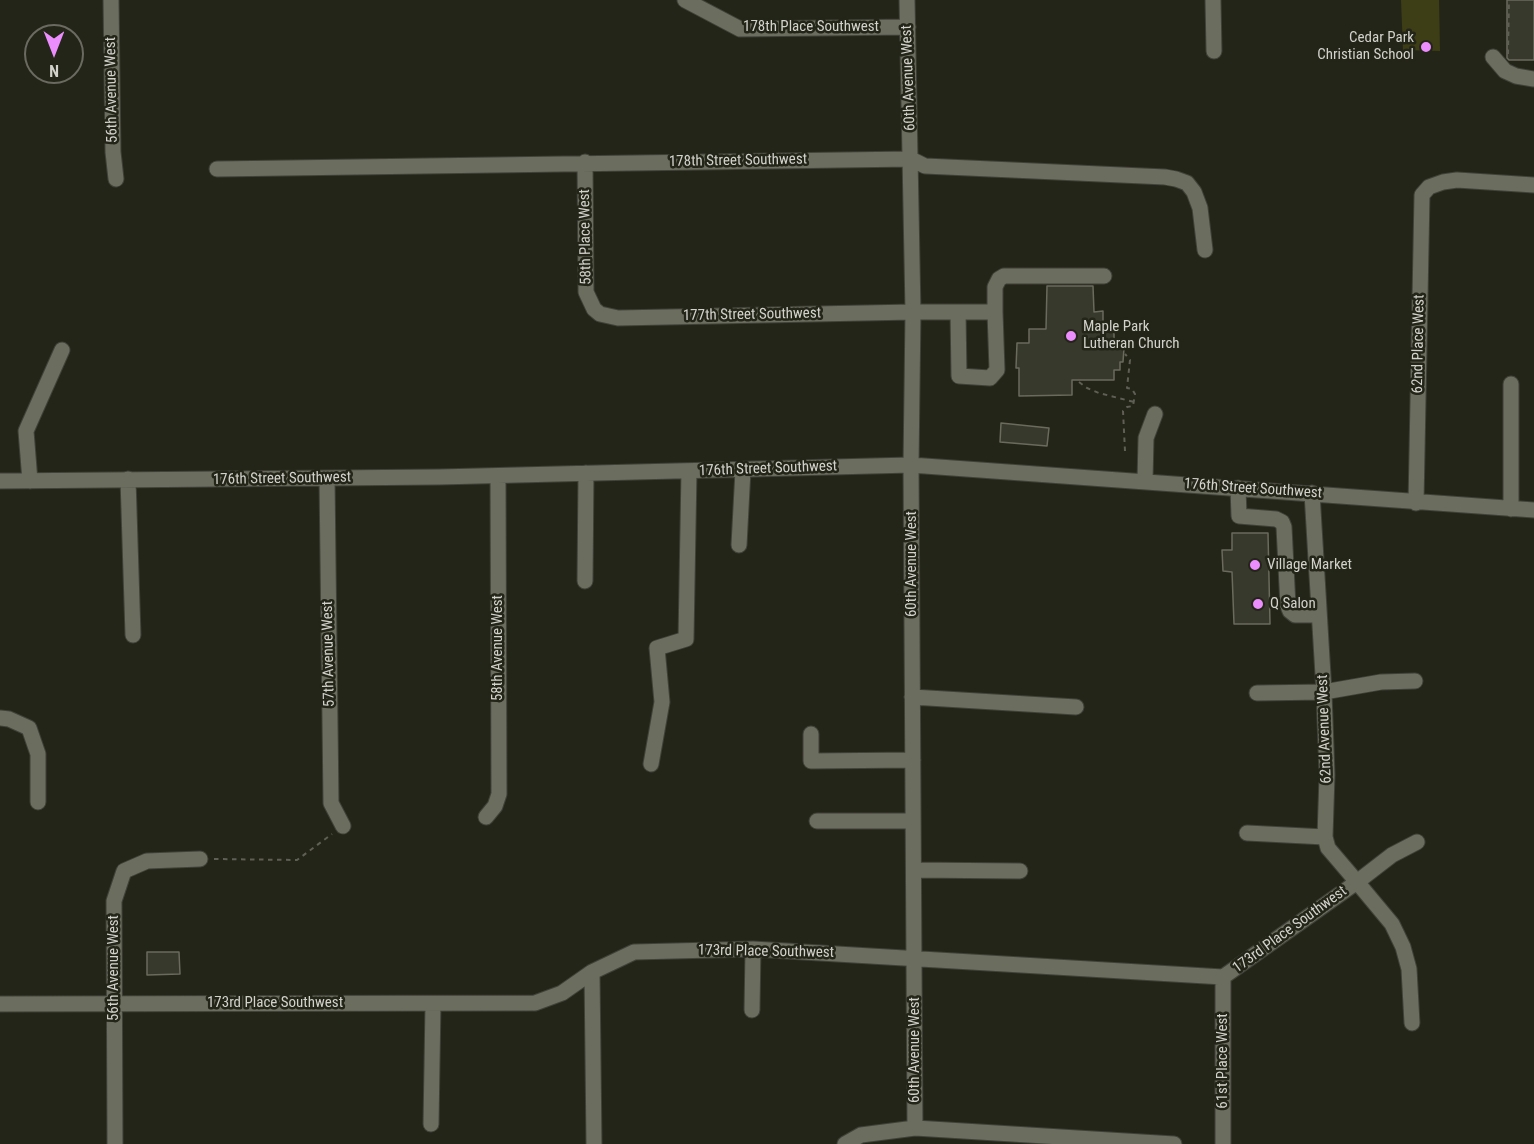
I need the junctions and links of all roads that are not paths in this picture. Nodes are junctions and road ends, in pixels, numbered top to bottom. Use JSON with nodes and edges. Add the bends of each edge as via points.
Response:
{"nodes":[{"id":1,"x":111,"y":0,"type":"edge"},
{"id":2,"x":685,"y":0,"type":"edge"},
{"id":3,"x":907,"y":0,"type":"edge"},
{"id":4,"x":1213,"y":0,"type":"edge"},
{"id":5,"x":908,"y":27,"type":"junction"},
{"id":6,"x":1214,"y":51,"type":"dead end"},
{"id":7,"x":1501,"y":59,"type":"road end"},
{"id":8,"x":1534,"y":79,"type":"edge"},
{"id":9,"x":911,"y":159,"type":"junction"},
{"id":10,"x":585,"y":162,"type":"junction"},
{"id":11,"x":217,"y":169,"type":"dead end"},
{"id":12,"x":116,"y":179,"type":"dead end"},
{"id":13,"x":1534,"y":185,"type":"edge"},
{"id":14,"x":1205,"y":250,"type":"dead end"},
{"id":15,"x":1104,"y":276,"type":"dead end"},
{"id":16,"x":594,"y":309,"type":"joint"},
{"id":17,"x":913,"y":312,"type":"junction"},
{"id":18,"x":958,"y":312,"type":"junction"},
{"id":19,"x":994,"y":312,"type":"junction"},
{"id":20,"x":62,"y":350,"type":"dead end"},
{"id":21,"x":1511,"y":384,"type":"dead end"},
{"id":22,"x":1155,"y":414,"type":"dead end"},
{"id":23,"x":911,"y":465,"type":"junction"},
{"id":24,"x":743,"y":470,"type":"junction"},
{"id":25,"x":689,"y":471,"type":"junction"},
{"id":26,"x":586,"y":473,"type":"junction"},
{"id":27,"x":498,"y":476,"type":"junction"},
{"id":28,"x":128,"y":479,"type":"junction"},
{"id":29,"x":327,"y":479,"type":"junction"},
{"id":30,"x":30,"y":481,"type":"junction"},
{"id":31,"x":1145,"y":481,"type":"junction"},
{"id":32,"x":0,"y":482,"type":"edge"},
{"id":33,"x":1238,"y":488,"type":"junction"},
{"id":34,"x":1312,"y":493,"type":"junction"},
{"id":35,"x":1416,"y":503,"type":"junction"},
{"id":36,"x":1511,"y":509,"type":"junction"},
{"id":37,"x":1534,"y":510,"type":"edge"},
{"id":38,"x":740,"y":545,"type":"dead end"},
{"id":39,"x":585,"y":581,"type":"dead end"},
{"id":40,"x":1319,"y":615,"type":"junction"},
{"id":41,"x":133,"y":635,"type":"dead end"},
{"id":42,"x":1415,"y":681,"type":"dead end"},
{"id":43,"x":1324,"y":692,"type":"junction"},
{"id":44,"x":1257,"y":693,"type":"dead end"},
{"id":45,"x":912,"y":697,"type":"junction"},
{"id":46,"x":1076,"y":708,"type":"dead end"},
{"id":47,"x":0,"y":718,"type":"edge"},
{"id":48,"x":811,"y":734,"type":"dead end"},
{"id":49,"x":913,"y":760,"type":"junction"},
{"id":50,"x":651,"y":764,"type":"dead end"},
{"id":51,"x":38,"y":802,"type":"dead end"},
{"id":52,"x":486,"y":817,"type":"dead end"},
{"id":53,"x":914,"y":820,"type":"junction"},
{"id":54,"x":817,"y":821,"type":"dead end"},
{"id":55,"x":343,"y":826,"type":"road end"},
{"id":56,"x":1247,"y":833,"type":"dead end"},
{"id":57,"x":1325,"y":837,"type":"junction"},
{"id":58,"x":1417,"y":842,"type":"dead end"},
{"id":59,"x":200,"y":859,"type":"road end"},
{"id":60,"x":914,"y":870,"type":"junction"},
{"id":61,"x":1020,"y":871,"type":"dead end"},
{"id":62,"x":1357,"y":882,"type":"junction"},
{"id":63,"x":753,"y":949,"type":"junction"},
{"id":64,"x":914,"y":958,"type":"junction"},
{"id":65,"x":592,"y":972,"type":"junction"},
{"id":66,"x":1223,"y":977,"type":"junction"},
{"id":67,"x":115,"y":1003,"type":"junction"},
{"id":68,"x":0,"y":1004,"type":"edge"},
{"id":69,"x":433,"y":1004,"type":"junction"},
{"id":70,"x":752,"y":1010,"type":"dead end"},
{"id":71,"x":1412,"y":1023,"type":"dead end"},
{"id":72,"x":432,"y":1124,"type":"dead end"},
{"id":73,"x":915,"y":1128,"type":"junction"},
{"id":74,"x":115,"y":1144,"type":"edge"},
{"id":75,"x":594,"y":1144,"type":"edge"},
{"id":76,"x":845,"y":1144,"type":"edge"},
{"id":77,"x":1174,"y":1144,"type":"edge"},
{"id":78,"x":1223,"y":1144,"type":"edge"}],
"edges":[{"from":1,"to":12,"type":"street","name":"56th Avenue West"},
{"from":2,"to":5,"type":"street","name":"178th Place Southwest","via":[[740,28]]},
{"from":3,"to":5,"type":"street","name":"60th Avenue West"},
{"from":4,"to":6,"type":"street"},
{"from":5,"to":9,"type":"street","name":"60th Avenue West"},
{"from":7,"to":8,"type":"street","via":[[1505,71]]},
{"from":9,"to":10,"type":"street","name":"178th Street Southwest"},
{"from":9,"to":14,"type":"street","name":"178th Street Southwest","via":[[925,166],[1176,179],[1186,183],[1197,199]]},
{"from":9,"to":17,"type":"street","name":"60th Avenue West"},
{"from":10,"to":11,"type":"street","name":"178th Street Southwest"},
{"from":10,"to":16,"type":"street","name":"58th Place West","via":[[586,292]]},
{"from":13,"to":35,"type":"street","name":"62nd Place West","via":[[1457,180],[1429,187],[1422,195]]},
{"from":15,"to":19,"type":"street","via":[[1004,276],[995,287]]},
{"from":16,"to":17,"type":"street","name":"177th Street Southwest","via":[[618,318]]},
{"from":17,"to":18,"type":"street","name":"177th Street Southwest"},
{"from":17,"to":23,"type":"street","name":"60th Avenue West"},
{"from":18,"to":19,"type":"street","name":"177th Street Southwest"},
{"from":18,"to":19,"type":"street","via":[[959,376],[990,378],[997,370]]},
{"from":20,"to":30,"type":"street","via":[[26,431]]},
{"from":21,"to":36,"type":"street"},
{"from":22,"to":31,"type":"street","via":[[1146,438]]},
{"from":23,"to":24,"type":"street","name":"176th Street Southwest"},
{"from":23,"to":31,"type":"street","name":"176th Street Southwest"},
{"from":23,"to":45,"type":"street","name":"60th Avenue West"},
{"from":24,"to":25,"type":"street","name":"176th Street Southwest"},
{"from":24,"to":38,"type":"street"},
{"from":25,"to":26,"type":"street","name":"176th Street Southwest"},
{"from":25,"to":50,"type":"street","via":[[686,639],[657,648],[662,702]]},
{"from":26,"to":27,"type":"street","name":"176th Street Southwest"},
{"from":26,"to":39,"type":"street"},
{"from":27,"to":29,"type":"street","name":"176th Street Southwest"},
{"from":27,"to":52,"type":"street","name":"58th Avenue West","via":[[499,794]]},
{"from":28,"to":29,"type":"street","name":"176th Street Southwest"},
{"from":28,"to":30,"type":"street","name":"176th Street Southwest"},
{"from":28,"to":41,"type":"street"},
{"from":29,"to":55,"type":"street","name":"57th Avenue West","via":[[331,803]]},
{"from":30,"to":32,"type":"street","name":"176th Street Southwest"},
{"from":31,"to":33,"type":"street","name":"176th Street Southwest"},
{"from":33,"to":34,"type":"street","name":"176th Street Southwest"},
{"from":33,"to":40,"type":"street","via":[[1239,516],[1282,522],[1290,611],[1295,615]]},
{"from":34,"to":35,"type":"street","name":"176th Street Southwest"},
{"from":34,"to":40,"type":"street","name":"62nd Avenue West"},
{"from":35,"to":36,"type":"street","name":"176th Street Southwest"},
{"from":36,"to":37,"type":"street","name":"176th Street Southwest"},
{"from":40,"to":43,"type":"street","name":"62nd Avenue West"},
{"from":42,"to":43,"type":"street","via":[[1381,682]]},
{"from":43,"to":44,"type":"street"},
{"from":43,"to":57,"type":"street","name":"62nd Avenue West"},
{"from":45,"to":46,"type":"street"},
{"from":45,"to":49,"type":"street","name":"60th Avenue West"},
{"from":47,"to":51,"type":"street","via":[[29,728],[38,753]]},
{"from":48,"to":49,"type":"street","via":[[811,761]]},
{"from":49,"to":53,"type":"street","name":"60th Avenue West"},
{"from":53,"to":54,"type":"street"},
{"from":53,"to":60,"type":"street","name":"60th Avenue West"},
{"from":56,"to":57,"type":"street"},
{"from":57,"to":62,"type":"street","name":"62nd Avenue West","via":[[1336,860]]},
{"from":58,"to":62,"type":"street","via":[[1392,855]]},
{"from":59,"to":67,"type":"street","name":"56th Avenue West","via":[[147,861],[124,871],[114,901]]},
{"from":60,"to":61,"type":"street"},
{"from":60,"to":64,"type":"street","name":"60th Avenue West"},
{"from":62,"to":66,"type":"street","name":"173rd Place Southwest"},
{"from":62,"to":71,"type":"street","name":"173rd Place Southwest","via":[[1392,924],[1404,947]]},
{"from":63,"to":64,"type":"street","name":"173rd Place Southwest"},
{"from":63,"to":65,"type":"street","name":"173rd Place Southwest","via":[[634,952]]},
{"from":63,"to":70,"type":"street"},
{"from":64,"to":66,"type":"street","name":"173rd Place Southwest"},
{"from":64,"to":73,"type":"street","name":"60th Avenue West"},
{"from":65,"to":69,"type":"street","name":"173rd Place Southwest","via":[[562,993],[535,1003]]},
{"from":65,"to":75,"type":"street"},
{"from":66,"to":78,"type":"street","name":"61st Place West"},
{"from":67,"to":68,"type":"street","name":"173rd Place Southwest"},
{"from":67,"to":69,"type":"street","name":"173rd Place Southwest"},
{"from":67,"to":74,"type":"street","name":"56th Avenue West"},
{"from":69,"to":72,"type":"street"},
{"from":73,"to":76,"type":"street","via":[[861,1135]]},
{"from":73,"to":77,"type":"street"}]}
